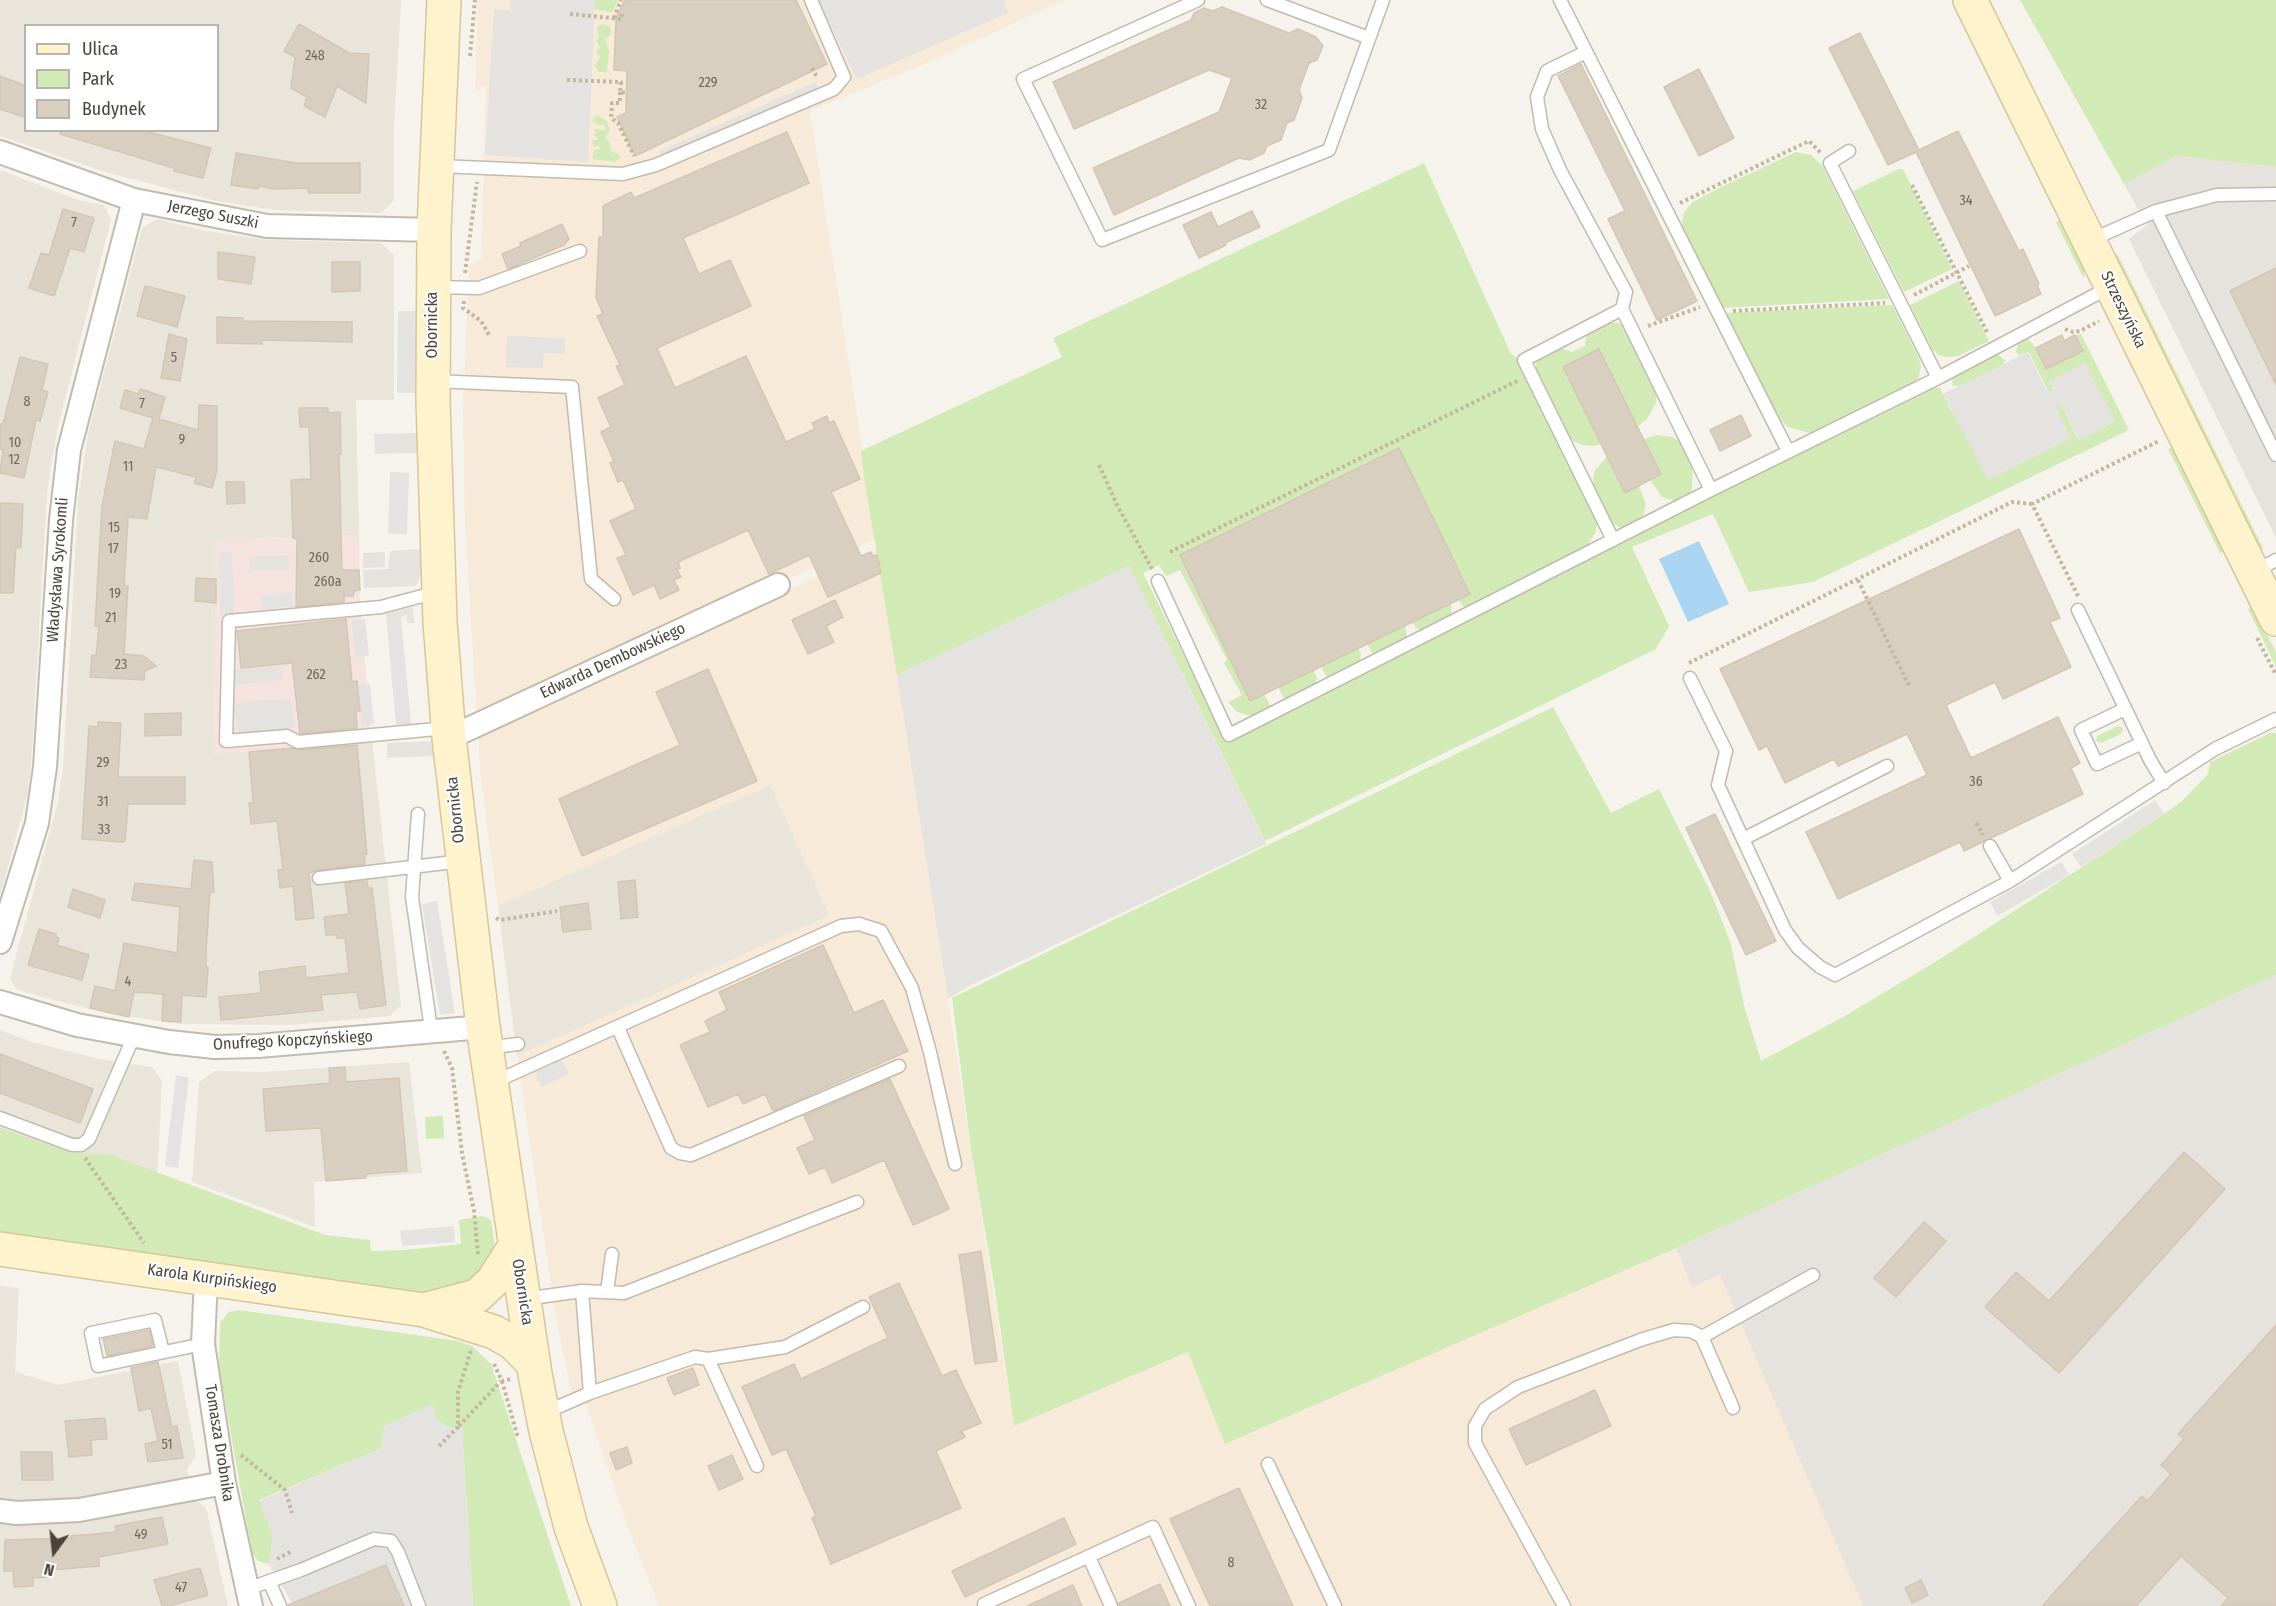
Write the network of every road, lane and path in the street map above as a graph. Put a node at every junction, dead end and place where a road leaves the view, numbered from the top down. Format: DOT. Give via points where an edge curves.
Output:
graph roads {
  1 [pos="444,0"];
  2 [pos="621,0"];
  3 [pos="811,0"];
  4 [pos="1198,0"];
  5 [pos="1267,0"];
  6 [pos="1383,0"];
  7 [pos="1560,0"];
  8 [pos="1970,0"];
  9 [pos="570,14"];
  10 [pos="622,14"];
  11 [pos="614,18"];
  12 [pos="1370,38"];
  13 [pos="1586,52"];
  14 [pos="812,68"];
  15 [pos="817,77"];
  16 [pos="567,80"];
  17 [pos="620,92"];
  18 [pos="627,93"];
  19 [pos="1849,151"];
  20 [pos="0,152"];
  21 [pos="636,160"];
  22 [pos="1830,162"];
  23 [pos="436,165"];
  24 [pos="1912,185"];
  25 [pos="2276,194"];
  26 [pos="134,200"];
  27 [pos="1666,210"];
  28 [pos="2156,211"];
  29 [pos="434,230"];
  30 [pos="2089,241"];
  31 [pos="580,251"];
  32 [pos="1969,266"];
  33 [pos="1958,272"];
  34 [pos="2111,286"];
  35 [pos="434,287"];
  36 [pos="1900,303"];
  37 [pos="1715,307"];
  38 [pos="1622,309"];
  39 [pos="2055,317"];
  40 [pos="2100,320"];
  41 [pos="1633,331"];
  42 [pos="1995,348"];
  43 [pos="1531,374"];
  44 [pos="1938,378"];
  45 [pos="433,380"];
  46 [pos="2159,441"];
  47 [pos="1788,451"];
  48 [pos="2276,455"];
  49 [pos="1100,465"];
  50 [pos="1711,490"];
  51 [pos="2032,504"];
  52 [pos="1612,540"];
  53 [pos="1170,552"];
  54 [pos="2264,566"];
  55 [pos="1858,580"];
  56 [pos="1158,581"];
  57 [pos="778,585"];
  58 [pos="438,592"];
  59 [pos="614,600"];
  60 [pos="2078,610"];
  61 [pos="2276,620"];
  62 [pos="1690,678"];
  63 [pos="1910,688"];
  64 [pos="2126,709"];
  65 [pos="2276,719"];
  66 [pos="448,733"];
  67 [pos="2142,743"];
  68 [pos="1887,766"];
  69 [pos="2164,783"];
  70 [pos="418,814"];
  71 [pos="1743,839"];
  72 [pos="1990,846"];
  73 [pos="462,861"];
  74 [pos="414,867"];
  75 [pos="319,878"];
  76 [pos="2010,880"];
  77 [pos="557,911"];
  78 [pos="491,917"];
  79 [pos="0,942"];
  80 [pos="0,1002"];
  81 [pos="432,1027"];
  82 [pos="618,1028"];
  83 [pos="134,1036"];
  84 [pos="496,1040"];
  85 [pos="899,1066"];
  86 [pos="491,1084"];
  87 [pos="0,1118"];
  88 [pos="955,1164"];
  89 [pos="856,1202"];
  90 [pos="515,1246"];
  91 [pos="0,1249"];
  92 [pos="612,1254"];
  93 [pos="477,1261"];
  94 [pos="1813,1275"];
  95 [pos="206,1279"];
  96 [pos="582,1291"];
  97 [pos="607,1292"];
  98 [pos="477,1296"];
  99 [pos="523,1299"];
  100 [pos="863,1307"];
  101 [pos="424,1310"];
  102 [pos="480,1335"];
  103 [pos="1702,1336"];
  104 [pos="203,1344"];
  105 [pos="163,1352"];
  106 [pos="708,1359"];
  107 [pos="494,1362"];
  108 [pos="534,1368"];
  109 [pos="501,1381"];
  110 [pos="591,1393"];
  111 [pos="1733,1408"];
  112 [pos="543,1413"];
  113 [pos="458,1427"];
  114 [pos="439,1446"];
  115 [pos="240,1455"];
  116 [pos="1269,1464"];
  117 [pos="757,1466"];
  118 [pos="224,1483"];
  119 [pos="0,1511"];
  120 [pos="292,1513"];
  121 [pos="1089,1557"];
  122 [pos="269,1581"];
  123 [pos="249,1598"];
  124 [pos="280,1606"];
  125 [pos="419,1606"];
  126 [pos="600,1606"];
  127 [pos="986,1606"];
  128 [pos="1111,1606"];
  129 [pos="1189,1606"];
  130 [pos="1335,1606"];
  131 [pos="1564,1606"];
  1 -- 23 [label="main road, Obornicka"];
  2 -- 11 [label="path"];
  3 -- 23 [label="lane" via="844,77 834,89 656,165 623,174"];
  4 -- 12 [label="lane" via="1023,79 1102,240 1329,150"];
  5 -- 12 [label="lane"];
  6 -- 12 [label="lane"];
  7 -- 13 [label="lane"];
  8 -- 30 [label="main road, Strzeszyńska"];
  9 -- 11 [label="path"];
  10 -- 11 [label="path" via="621,20"];
  13 -- 27 [label="lane"];
  13 -- 38 [label="lane" via="1547,71 1537,98 1542,129 1560,170 1626,292"];
  14 -- 15 [label="path"];
  16 -- 17 [label="path" via="621,82"];
  17 -- 18 [label="path"];
  17 -- 21 [label="path" via="620,104 612,103 611,118 618,123"];
  19 -- 22 [label="lane"];
  20 -- 26 [label="street, Jerzego Suszki"];
  22 -- 27 [label="path" via="1809,141"];
  22 -- 36 [label="lane"];
  23 -- 29 [label="main road, Obornicka"];
  24 -- 33 [label="path"];
  25 -- 28 [label="lane" via="2217,195"];
  26 -- 29 [label="street, Jerzego Suszki" via="267,226"];
  26 -- 79 [label="street, Władysława Syrokomli" via="69,450 45,767 37,823"];
  27 -- 37 [label="lane"];
  28 -- 30 [label="lane"];
  28 -- 48 [label="lane"];
  29 -- 35 [label="main road, Obornicka"];
  30 -- 34 [label="main road, Strzeszyńska"];
  31 -- 35 [label="lane" via="479,288"];
  32 -- 33 [label="path"];
  33 -- 36 [label="path"];
  33 -- 42 [label="path"];
  34 -- 39 [label="lane"];
  34 -- 54 [label="main road, Strzeszyńska"];
  35 -- 45 [label="main road, Obornicka"];
  36 -- 37 [label="path"];
  36 -- 44 [label="lane"];
  37 -- 41 [label="path"];
  37 -- 47 [label="lane"];
  38 -- 41 [label="lane"];
  38 -- 43 [label="lane" via="1524,360"];
  39 -- 40 [label="path" via="2063,328 2073,332"];
  39 -- 42 [label="lane"];
  41 -- 50 [label="lane"];
  42 -- 44 [label="lane"];
  43 -- 52 [label="lane"];
  43 -- 53 [label="path"];
  44 -- 47 [label="lane"];
  45 -- 58 [label="main road, Obornicka"];
  45 -- 59 [label="lane" via="572,387 591,579"];
  46 -- 51 [label="path"];
  47 -- 50 [label="lane"];
  49 -- 56 [label="path"];
  50 -- 52 [label="lane"];
  51 -- 55 [label="path" via="2012,502"];
  51 -- 60 [label="path" via="2078,596"];
  52 -- 56 [label="lane" via="1229,735"];
  54 -- 61 [label="main road, Strzeszyńska"];
  55 -- 62 [label="path" via="1683,665"];
  55 -- 63 [label="path"];
  57 -- 66 [label="street, Edwarda Dembowskiego"];
  58 -- 66 [label="main road, Obornicka"];
  58 -- 66 [label="lane" via="381,608 230,621 226,741 287,736 298,742 391,733"];
  60 -- 64 [label="lane"];
  62 -- 71 [label="lane" via="1726,751 1718,785"];
  64 -- 67 [label="lane"];
  64 -- 67 [label="lane" via="2081,730 2097,764"];
  65 -- 69 [label="lane" via="2215,749"];
  66 -- 73 [label="main road, Obornicka"];
  67 -- 69 [label="lane"];
  68 -- 71 [label="lane"];
  69 -- 76 [label="lane"];
  70 -- 74 [label="lane"];
  71 -- 76 [label="lane" via="1785,930 1798,948 1835,975"];
  72 -- 76 [label="lane"];
  73 -- 74 [label="lane"];
  73 -- 84 [label="main road, Obornicka"];
  74 -- 75 [label="lane"];
  74 -- 81 [label="lane" via="412,897"];
  77 -- 78 [label="path" via="500,920"];
  80 -- 83 [label="street, Onufrego Kopczyńskiego" via="77,1025"];
  81 -- 83 [label="street, Onufrego Kopczyńskiego" via="258,1046 215,1047"];
  81 -- 84 [label="street, Onufrego Kopczyńskiego"];
  81 -- 93 [label="path" via="452,1068 462,1154 474,1211"];
  82 -- 85 [label="lane" via="671,1148 691,1155"];
  82 -- 86 [label="lane"];
  82 -- 88 [label="lane" via="841,926 859,924 881,931 912,988"];
  83 -- 87 [label="lane" via="89,1139 81,1146"];
  84 -- 86 [label="main road, Obornicka"];
  86 -- 90 [label="main road, Obornicka"];
  89 -- 97 [label="lane" via="624,1293"];
  90 -- 98 [label="main road" via="493,1281"];
  90 -- 99 [label="main road, Obornicka"];
  91 -- 95 [label="main road, Karola Kurpińskiego"];
  92 -- 97 [label="lane"];
  94 -- 103 [label="lane"];
  95 -- 101 [label="main road, Karola Kurpińskiego"];
  95 -- 104 [label="street, Tomasza Drobnika"];
  96 -- 97 [label="lane"];
  96 -- 99 [label="lane"];
  96 -- 110 [label="lane"];
  98 -- 99 [label="main road, Karola Kurpińskiego"];
  98 -- 101 [label="main road, Karola Kurpińskiego"];
  99 -- 102 [label="main road"];
  99 -- 108 [label="main road, Obornicka"];
  100 -- 106 [label="lane" via="784,1347"];
  101 -- 102 [label="main road, Karola Kurpińskiego" via="471,1326"];
  102 -- 108 [label="main road, Karola Kurpińskiego" via="513,1344"];
  102 -- 113 [label="path" via="458,1392"];
  103 -- 111 [label="lane"];
  103 -- 131 [label="lane" via="1674,1330 1518,1387 1485,1408 1475,1426 1475,1443"];
  104 -- 105 [label="lane"];
  104 -- 118 [label="street, Tomasza Drobnika"];
  105 -- 105 [label="lane" via="98,1366 91,1332 155,1320"];
  106 -- 110 [label="lane" via="695,1356"];
  106 -- 117 [label="lane"];
  107 -- 109 [label="path"];
  108 -- 109 [label="path"];
  108 -- 112 [label="main road, Obornicka"];
  109 -- 113 [label="path"];
  110 -- 112 [label="lane"];
  112 -- 126 [label="main road, Obornicka" via="571,1527"];
  113 -- 114 [label="path"];
  115 -- 120 [label="path" via="285,1490"];
  116 -- 130 [label="lane"];
  118 -- 119 [label="street" via="79,1510"];
  118 -- 123 [label="street, Tomasza Drobnika"];
  121 -- 127 [label="lane"];
  121 -- 128 [label="lane"];
  121 -- 129 [label="lane" via="1153,1527"];
  122 -- 123 [label="lane"];
  122 -- 124 [label="lane"];
  122 -- 125 [label="lane" via="374,1539 391,1541"];
}
